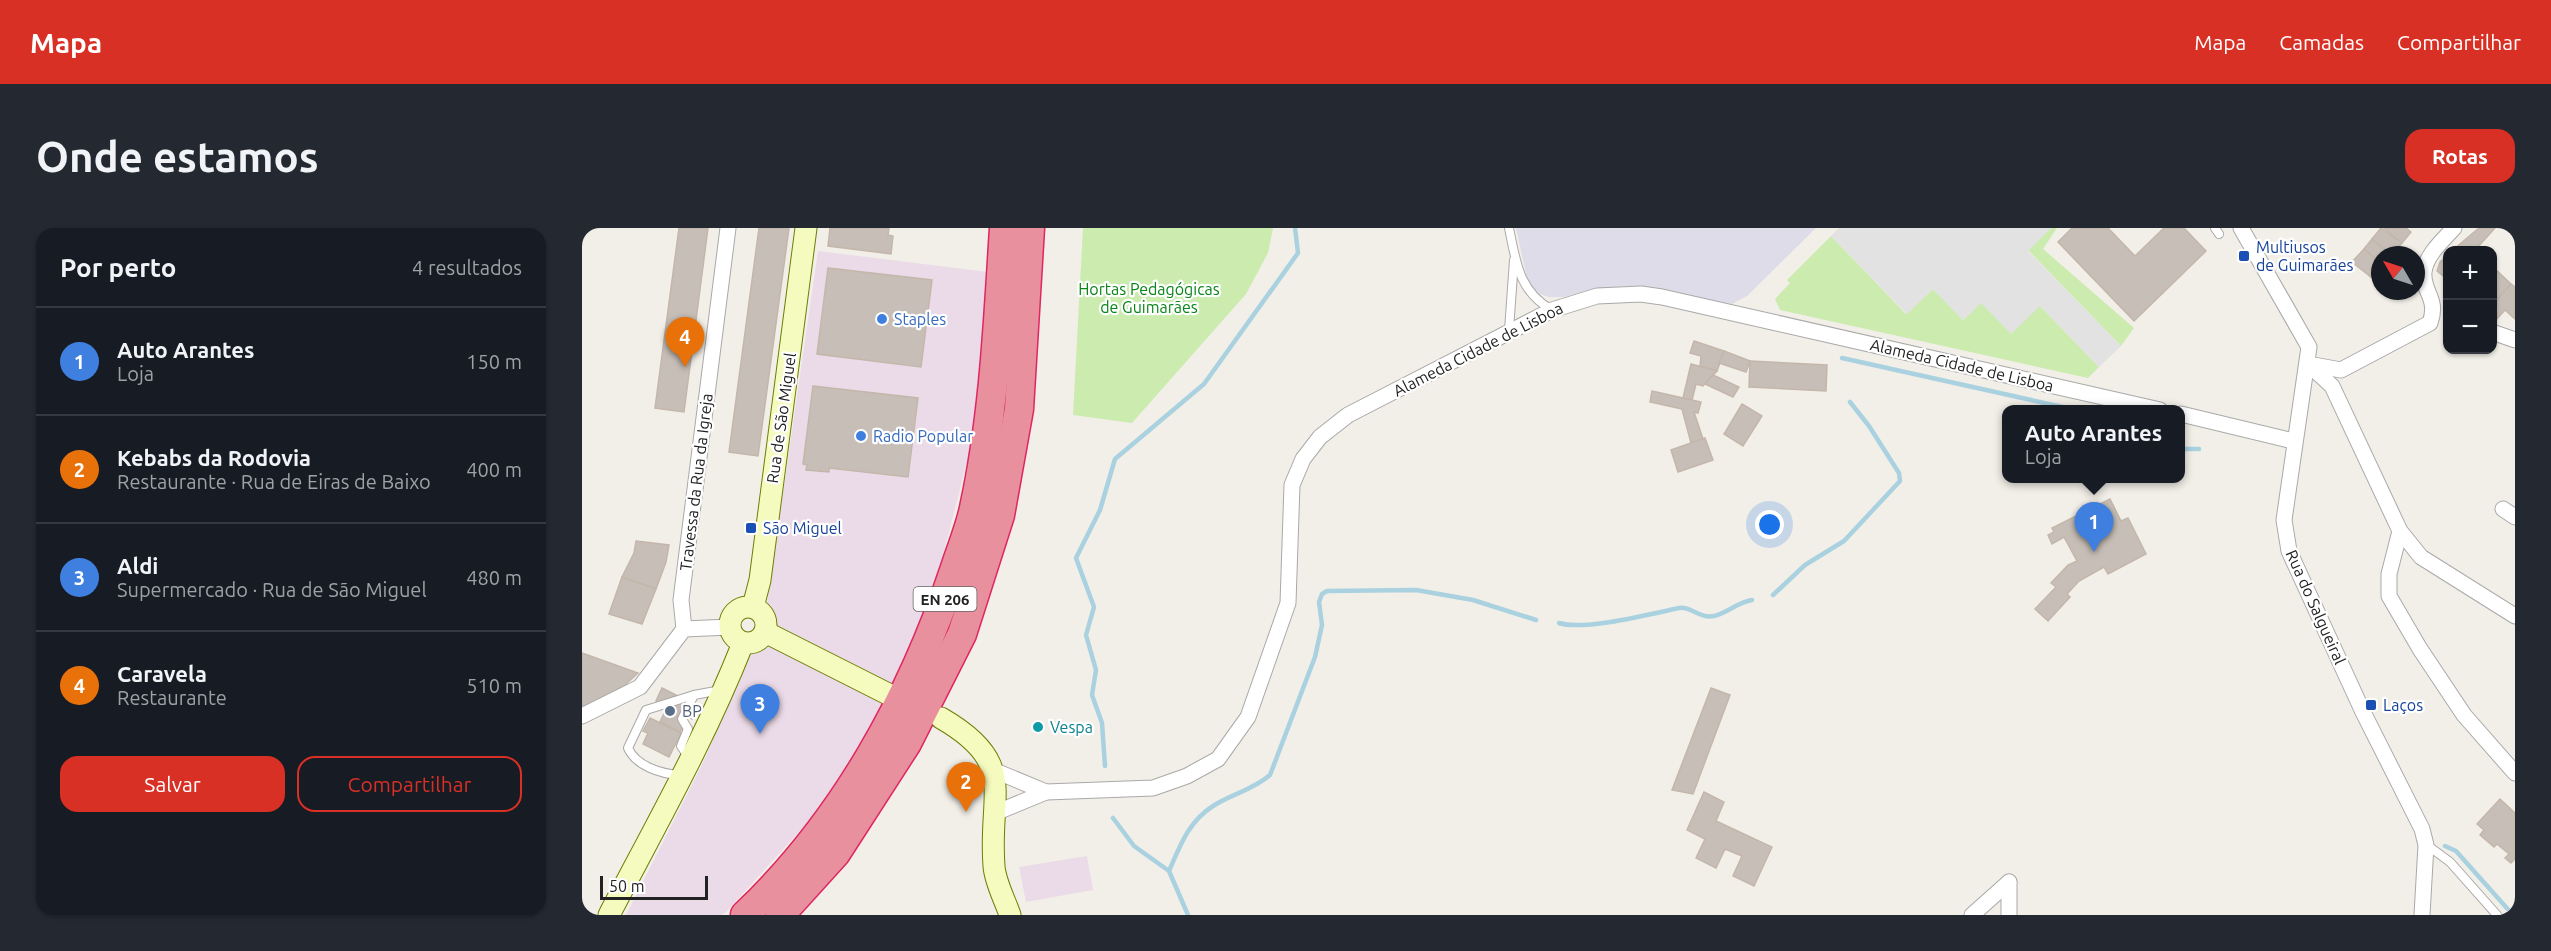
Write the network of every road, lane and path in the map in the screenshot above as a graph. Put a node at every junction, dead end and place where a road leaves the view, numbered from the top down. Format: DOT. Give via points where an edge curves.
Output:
graph roads {
  1 [pos="728,228"];
  2 [pos="806,228"];
  3 [pos="1004,228"];
  4 [pos="1030,228"];
  5 [pos="1509,228"];
  6 [pos="2241,228"];
  7 [pos="2454,228"];
  8 [pos="1514,253"];
  9 [pos="1552,310"];
  10 [pos="2441,313"];
  11 [pos="1509,330"];
  12 [pos="2497,333"];
  13 [pos="2515,340"];
  14 [pos="2308,364"];
  15 [pos="2138,405"];
  16 [pos="2185,415"];
  17 [pos="2294,441"];
  18 [pos="2400,531"];
  19 [pos="753,607"];
  20 [pos="2515,616"];
  21 [pos="684,629"];
  22 [pos="765,632"];
  23 [pos="736,635"];
  24 [pos="725,690"];
  25 [pos="888,694"];
  26 [pos="694,695"];
  27 [pos="582,716"];
  28 [pos="941,718"];
  29 [pos="687,768"];
  30 [pos="993,770"];
  31 [pos="2515,773"];
  32 [pos="1046,792"];
  33 [pos="995,813"];
  34 [pos="2426,844"];
  35 [pos="609,915"];
  36 [pos="745,915"];
  37 [pos="780,915"];
  38 [pos="1010,915"];
  39 [pos="1972,915"];
  40 [pos="2009,915"];
  41 [pos="2422,915"];
  42 [pos="2497,915"];
  1 -- 21 [label="street, Travessa da Rua da Igreja" via="681,600"];
  2 -- 19 [label="main road, Rua de São Miguel" via="760,580"];
  3 -- 36 [label="highway, EN 206" via="993,400 978,488 936,624 884,735 818,835"];
  4 -- 37 [label="highway, EN 206" via="1019,409 1000,515 963,633 907,743 843,843"];
  5 -- 8 [label="lane"];
  6 -- 14 [label="street, Rua do Salgueiral" via="2309,347"];
  7 -- 10 [label="street" via="2434,251 2424,272"];
  8 -- 9 [label="lane" via="1528,292"];
  8 -- 11 [label="lane"];
  9 -- 11 [label="street, Alameda Cidade de Lisboa"];
  9 -- 15 [label="street, Alameda Cidade de Lisboa" via="1598,296 1641,294"];
  10 -- 14 [label="street" via="2430,323 2341,370"];
  11 -- 32 [label="street, Alameda Cidade de Lisboa" via="1348,415 1320,437 1303,459 1292,485 1288,603 1248,717 1218,759 1153,788"];
  12 -- 13 [label="street"];
  14 -- 17 [label="street, Rua do Salgueiral"];
  14 -- 18 [label="street" via="2332,386"];
  16 -- 17 [label="street"];
  17 -- 34 [label="street, Rua do Salgueiral" via="2284,520 2289,551 2422,828"];
  18 -- 20 [label="street" via="2421,557"];
  18 -- 31 [label="street" via="2389,574 2389,597 2464,715"];
  19 -- 22 [label="main road" via="765,617"];
  19 -- 23 [label="main road" via="736,611"];
  21 -- 23 [label="street"];
  21 -- 27 [label="street" via="640,687"];
  22 -- 23 [label="main road" via="754,642"];
  22 -- 25 [label="main road"];
  23 -- 24 [label="main road"];
  24 -- 26 [label="lane"];
  24 -- 29 [label="main road"];
  26 -- 29 [label="lane" via="682,718 688,729 681,746"];
  26 -- 29 [label="lane" via="646,710 628,748 632,758 665,774"];
  28 -- 30 [label="main road" via="983,749"];
  29 -- 35 [label="main road"];
  30 -- 32 [label="street, Alameda Cidade de Lisboa"];
  30 -- 33 [label="main road"];
  32 -- 33 [label="street, Alameda Cidade de Lisboa"];
  33 -- 38 [label="main road" via="993,868"];
  34 -- 41 [label="street"];
  34 -- 42 [label="lane" via="2450,862"];
  39 -- 40 [label="street" via="2009,882"];
}
